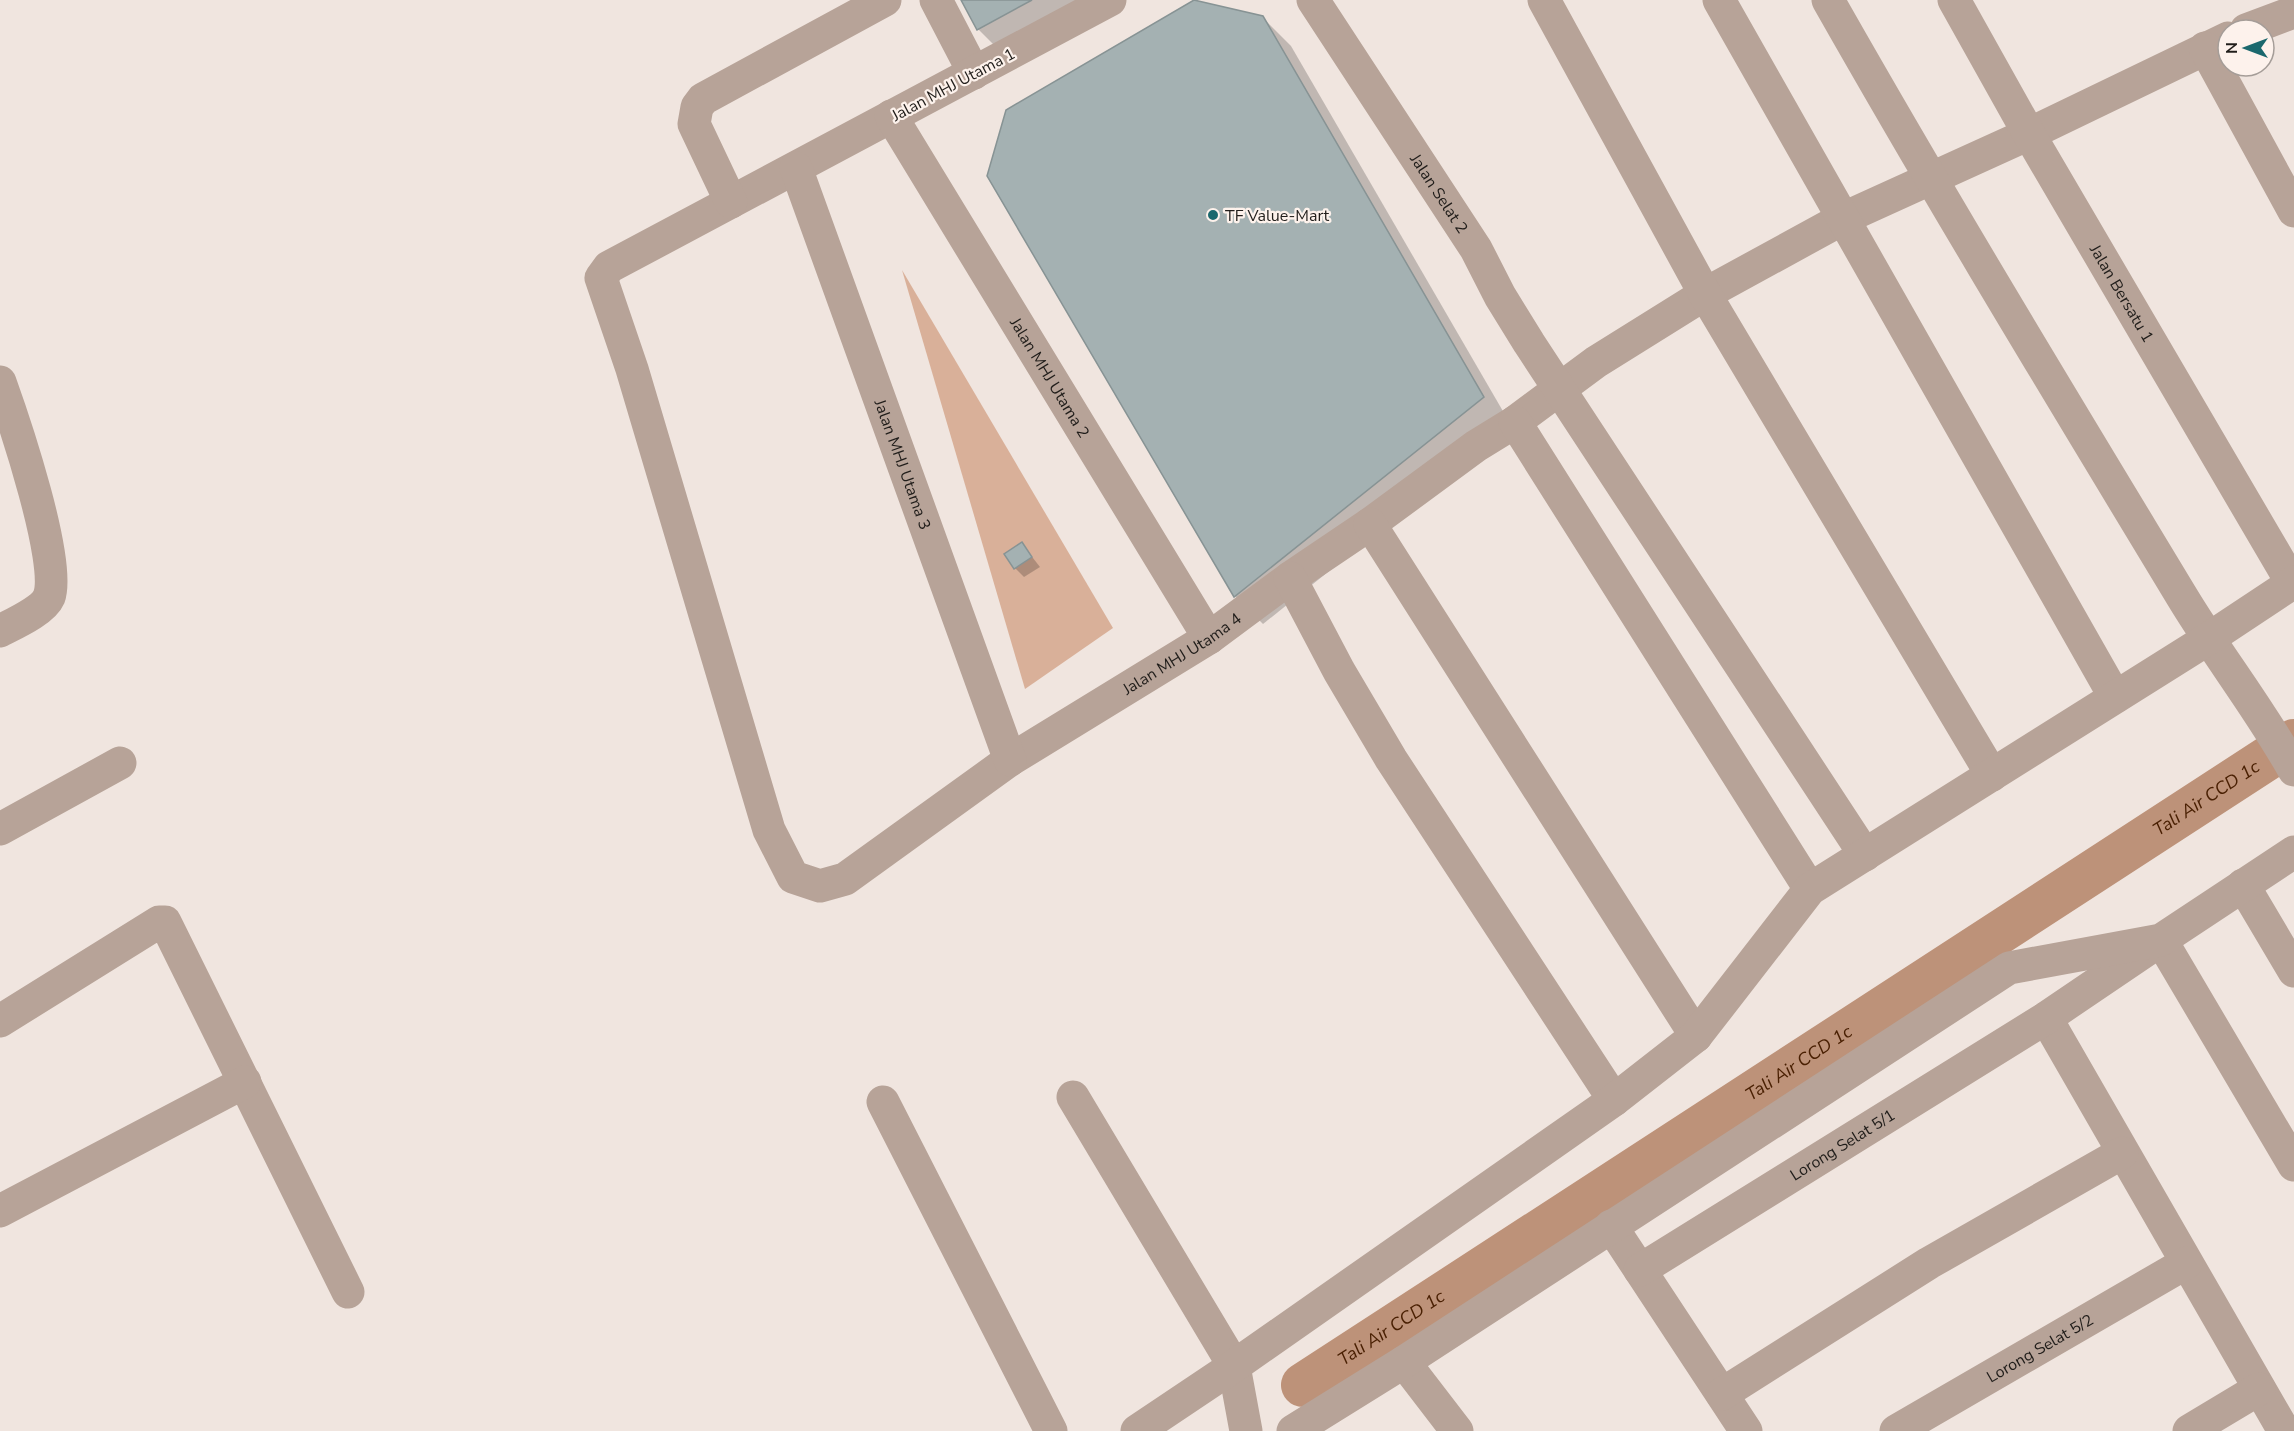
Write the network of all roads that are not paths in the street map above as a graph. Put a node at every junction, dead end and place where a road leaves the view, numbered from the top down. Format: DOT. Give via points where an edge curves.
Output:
graph roads {
  1 [pos="885,0"];
  2 [pos="936,0"];
  3 [pos="1110,0"];
  4 [pos="1313,0"];
  5 [pos="1544,0"];
  6 [pos="1719,0"];
  7 [pos="1828,0"];
  8 [pos="1954,0"];
  9 [pos="2294,12"];
  10 [pos="2276,19"];
  11 [pos="2216,43"];
  12 [pos="974,73"];
  13 [pos="2233,78"];
  14 [pos="891,116"];
  15 [pos="2029,134"];
  16 [pos="796,168"];
  17 [pos="1929,178"];
  18 [pos="731,201"];
  19 [pos="2294,211"];
  20 [pos="1844,218"];
  21 [pos="1705,294"];
  22 [pos="0,382"];
  23 [pos="1561,389"];
  24 [pos="7,422"];
  25 [pos="1515,422"];
  26 [pos="1370,524"];
  27 [pos="1290,578"];
  28 [pos="2293,583"];
  29 [pos="0,631"];
  30 [pos="1209,638"];
  31 [pos="2208,639"];
  32 [pos="2115,697"];
  33 [pos="1010,760"];
  34 [pos="120,763"];
  35 [pos="2293,769"];
  36 [pos="1992,776"];
  37 [pos="0,829"];
  38 [pos="2294,852"];
  39 [pos="1865,855"];
  40 [pos="845,879"];
  41 [pos="2243,885"];
  42 [pos="1810,890"];
  43 [pos="2161,940"];
  44 [pos="2294,971"];
  45 [pos="2046,1018"];
  46 [pos="0,1021"];
  47 [pos="1696,1036"];
  48 [pos="245,1082"];
  49 [pos="1073,1097"];
  50 [pos="1614,1100"];
  51 [pos="883,1102"];
  52 [pos="2122,1153"];
  53 [pos="2294,1165"];
  54 [pos="0,1211"];
  55 [pos="1611,1226"];
  56 [pos="2186,1263"];
  57 [pos="1640,1270"];
  58 [pos="348,1292"];
  59 [pos="1404,1362"];
  60 [pos="1234,1366"];
  61 [pos="2259,1389"];
  62 [pos="1722,1394"];
  63 [pos="1051,1431"];
  64 [pos="1137,1431"];
  65 [pos="1246,1431"];
  66 [pos="1293,1431"];
  67 [pos="1457,1431"];
  68 [pos="1746,1431"];
  69 [pos="1896,1431"];
  70 [pos="2189,1431"];
  71 [pos="2284,1431"];
  1 -- 18 [label="street" via="703,99 694,123"];
  2 -- 12 [label="street"];
  3 -- 12 [label="street, Jalan MHJ Utama 1"];
  4 -- 23 [label="street, Jalan Selat 2" via="1476,249 1500,296"];
  5 -- 21 [label="street"];
  6 -- 20 [label="street"];
  7 -- 17 [label="street"];
  8 -- 15 [label="street, Jalan Bersatu 1"];
  9 -- 10 [label="street"];
  11 -- 15 [label="street, Jalan MHJ Utama 4"];
  12 -- 14 [label="street, Jalan MHJ Utama 1"];
  13 -- 19 [label="street"];
  14 -- 16 [label="street, Jalan MHJ Utama 1"];
  14 -- 30 [label="street, Jalan MHJ Utama 2"];
  15 -- 17 [label="street, Jalan MHJ Utama 4"];
  15 -- 28 [label="street, Jalan Bersatu 1"];
  16 -- 18 [label="street, Jalan MHJ Utama 1"];
  16 -- 33 [label="street, Jalan MHJ Utama 3"];
  17 -- 20 [label="street, Jalan MHJ Utama 4"];
  17 -- 31 [label="street"];
  18 -- 40 [label="street, Jalan MHJ Utama 1" via="609,267 601,278 632,369 769,830 793,877 820,886"];
  20 -- 21 [label="street, Jalan MHJ Utama 4"];
  20 -- 32 [label="street"];
  21 -- 23 [label="street, Jalan MHJ Utama 4" via="1596,362"];
  21 -- 36 [label="street"];
  22 -- 24 [label="street"];
  23 -- 25 [label="street, Jalan MHJ Utama 4"];
  23 -- 39 [label="street, Jalan Selat 2"];
  24 -- 29 [label="street" via="48,547 52,573 48,599 41,607"];
  25 -- 26 [label="street, Jalan MHJ Utama 4"];
  25 -- 42 [label="street"];
  26 -- 27 [label="street, Jalan MHJ Utama 4"];
  26 -- 47 [label="street"];
  27 -- 30 [label="street, Jalan MHJ Utama 4"];
  27 -- 50 [label="street" via="1392,759"];
  28 -- 31 [label="street"];
  30 -- 33 [label="street, Jalan MHJ Utama 4"];
  31 -- 32 [label="street"];
  31 -- 35 [label="street" via="2268,724"];
  32 -- 36 [label="street"];
  33 -- 40 [label="street, Jalan MHJ Utama 4"];
  34 -- 37 [label="street"];
  36 -- 39 [label="street"];
  38 -- 41 [label="street, Lorong Selat 5/1"];
  39 -- 42 [label="street"];
  41 -- 43 [label="street, Lorong Selat 5/1"];
  41 -- 44 [label="street"];
  42 -- 47 [label="street"];
  43 -- 45 [label="street, Lorong Selat 5/1"];
  43 -- 53 [label="street"];
  43 -- 55 [label="street" via="2009,968"];
  45 -- 52 [label="street"];
  45 -- 57 [label="street, Lorong Selat 5/1"];
  46 -- 48 [label="street" via="164,921"];
  47 -- 50 [label="street"];
  48 -- 54 [label="street"];
  48 -- 58 [label="street"];
  49 -- 60 [label="street"];
  50 -- 60 [label="street"];
  51 -- 63 [label="street"];
  52 -- 56 [label="street"];
  52 -- 62 [label="street" via="1929,1263"];
  55 -- 57 [label="street"];
  55 -- 59 [label="street"];
  56 -- 61 [label="street"];
  56 -- 69 [label="street, Lorong Selat 5/2"];
  57 -- 62 [label="street"];
  59 -- 66 [label="street"];
  59 -- 67 [label="street"];
  60 -- 64 [label="street"];
  60 -- 65 [label="street"];
  61 -- 70 [label="street"];
  61 -- 71 [label="street"];
  62 -- 68 [label="street"];
}
